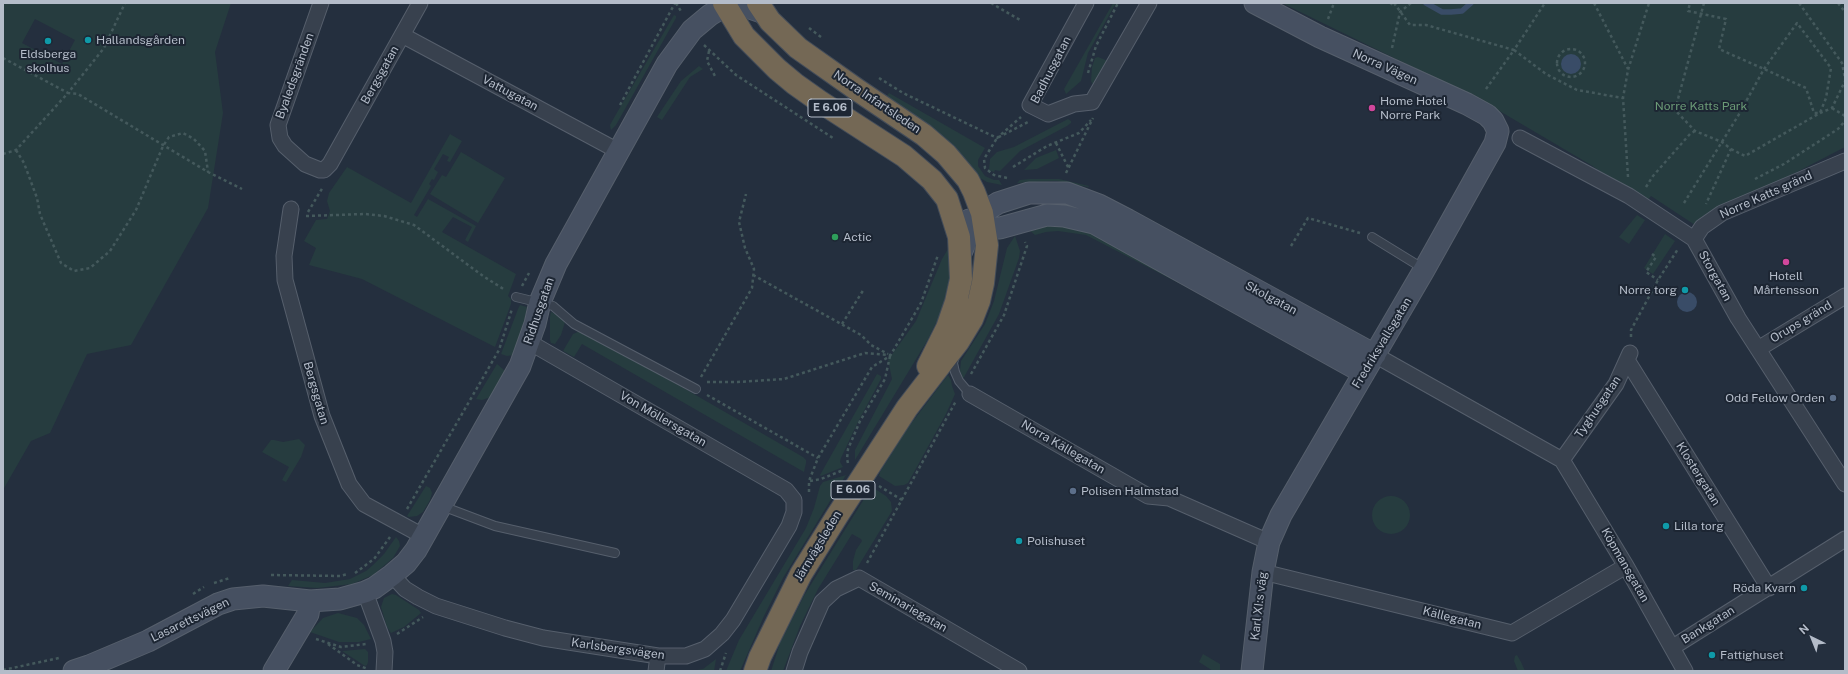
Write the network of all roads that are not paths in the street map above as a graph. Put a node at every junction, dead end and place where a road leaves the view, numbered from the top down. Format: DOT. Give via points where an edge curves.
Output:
graph roads {
  1 [pos="321,3"];
  2 [pos="420,3"];
  3 [pos="1086,3"];
  4 [pos="1149,3"];
  5 [pos="1255,3"];
  6 [pos="725,4"];
  7 [pos="761,8"];
  8 [pos="402,35"];
  9 [pos="1520,138"];
  10 [pos="1495,143"];
  11 [pos="618,151"];
  12 [pos="1845,161"];
  13 [pos="305,164"];
  14 [pos="947,199"];
  15 [pos="290,209"];
  16 [pos="980,222"];
  17 [pos="1372,237"];
  18 [pos="1691,237"];
  19 [pos="961,253"];
  20 [pos="1424,270"];
  21 [pos="1845,296"];
  22 [pos="516,297"];
  23 [pos="540,302"];
  24 [pos="529,342"];
  25 [pos="958,342"];
  26 [pos="1758,349"];
  27 [pos="1375,355"];
  28 [pos="1629,356"];
  29 [pos="1364,373"];
  30 [pos="697,386"];
  31 [pos="967,391"];
  32 [pos="907,408"];
  33 [pos="1562,460"];
  34 [pos="1845,484"];
  35 [pos="794,500"];
  36 [pos="441,506"];
  37 [pos="423,536"];
  38 [pos="1845,539"];
  39 [pos="1268,542"];
  40 [pos="615,553"];
  41 [pos="1626,566"];
  42 [pos="1263,572"];
  43 [pos="392,575"];
  44 [pos="1769,588"];
  45 [pos="365,592"];
  46 [pos="340,599"];
  47 [pos="310,601"];
  48 [pos="1673,647"];
  49 [pos="657,664"];
  50 [pos="377,670"];
  51 [pos="74,671"];
  52 [pos="274,671"];
  53 [pos="755,671"];
  54 [pos="794,671"];
  55 [pos="1019,671"];
  56 [pos="1252,671"];
  57 [pos="1685,671"];
  1 -- 13 [label="street, Byaledsgränden" via="278,125 280,138 285,146"];
  2 -- 8 [label="street, Bergsgatan"];
  3 -- 4 [label="street, Badhusgatan" via="1030,105 1048,114 1074,104 1092,102"];
  5 -- 10 [label="street, Norra Vägen" via="1320,37 1487,115 1498,131"];
  6 -- 7 [label="street"];
  6 -- 11 [label="street, Ridhusgatan" via="692,30 659,77"];
  6 -- 14 [label="highway, E 6.06" via="744,36 777,69 795,84 904,156 932,180"];
  7 -- 16 [label="highway, Norra Infartsleden / E 6.06" via="798,48 924,135 946,154 968,180"];
  8 -- 11 [label="street, Vattugatan"];
  8 -- 13 [label="street, Bergsgatan" via="330,164 324,170 320,170"];
  9 -- 18 [label="street, Storgatan" via="1629,196"];
  10 -- 20 [label="street, Fredriksvallsgatan"];
  11 -- 23 [label="street, Ridhusgatan" via="556,264"];
  12 -- 18 [label="street, Norre Katts gränd" via="1722,213"];
  14 -- 16 [label="street"];
  14 -- 19 [label="highway, Järnvägsleden / E 6.06" via="955,221"];
  15 -- 37 [label="street, Bergsgatan" via="284,256 285,280 322,416 349,484 364,504"];
  16 -- 19 [label="street"];
  16 -- 25 [label="highway, Järnvägsleden / E 6.06" via="987,263 979,301 972,320"];
  16 -- 27 [label="street, Skolgatan" via="998,203 1029,193 1054,192 1081,197"];
  16 -- 29 [label="street, Skolgatan" via="1000,228 1047,215 1094,223"];
  17 -- 20 [label="lane"];
  18 -- 26 [label="street, Storgatan"];
  19 -- 32 [label="highway, Järnvägsleden / E 6.06" via="961,279 947,328"];
  20 -- 27 [label="street, Fredriksvallsgatan"];
  21 -- 26 [label="street, Orups gränd"];
  22 -- 23 [label="lane"];
  23 -- 24 [label="street, Ridhusgatan"];
  23 -- 30 [label="lane" via="553,306 574,324"];
  24 -- 35 [label="street, Von Möllersgatan" via="771,480 786,490"];
  24 -- 36 [label="street, Ridhusgatan" via="518,369"];
  25 -- 31 [label="lane" via="953,363 959,381"];
  25 -- 32 [label="highway, Järnvägsleden / E 6.06"];
  26 -- 34 [label="street, Storgatan"];
  27 -- 29 [label="street, Fredriksvallsgatan"];
  27 -- 33 [label="street, Skolgatan"];
  28 -- 33 [label="street, Tyghusgatan" via="1616,384"];
  28 -- 44 [label="street, Klostergatan"];
  29 -- 39 [label="street, Fredriksvallsgatan" via="1280,515"];
  31 -- 39 [label="street, Norra Källegatan" via="1148,496 1169,498"];
  32 -- 53 [label="highway, Järnvägsleden / E 6.06" via="801,574"];
  33 -- 41 [label="street, Köpmansgatan"];
  35 -- 49 [label="street, Karlsbergsvägen" via="794,512 789,526 722,634 705,649"];
  36 -- 37 [label="street, Ridhusgatan"];
  36 -- 40 [label="lane" via="495,526"];
  37 -- 43 [label="street, Ridhusgatan" via="409,559"];
  38 -- 44 [label="street, Bankgatan"];
  39 -- 42 [label="street, Karl XI:s väg"];
  41 -- 42 [label="street, Källegatan" via="1512,633"];
  41 -- 48 [label="street, Köpmansgatan"];
  42 -- 56 [label="street, Karl XI:s väg"];
  43 -- 45 [label="street, Ridhusgatan"];
  43 -- 49 [label="street, Karlsbergsvägen" via="405,589 436,606 542,638"];
  44 -- 48 [label="street, Bankgatan"];
  45 -- 46 [label="street, Ridhusgatan"];
  45 -- 50 [label="street" via="385,652"];
  46 -- 47 [label="street, Lasarettsvägen"];
  47 -- 51 [label="street, Lasarettsvägen" via="263,596 233,599 218,604 148,641"];
  47 -- 52 [label="street" via="308,614 298,634"];
  48 -- 57 [label="street, Köpmansgatan"];
  54 -- 55 [label="street, Seminariegatan" via="822,602 836,589 859,578"];
}
